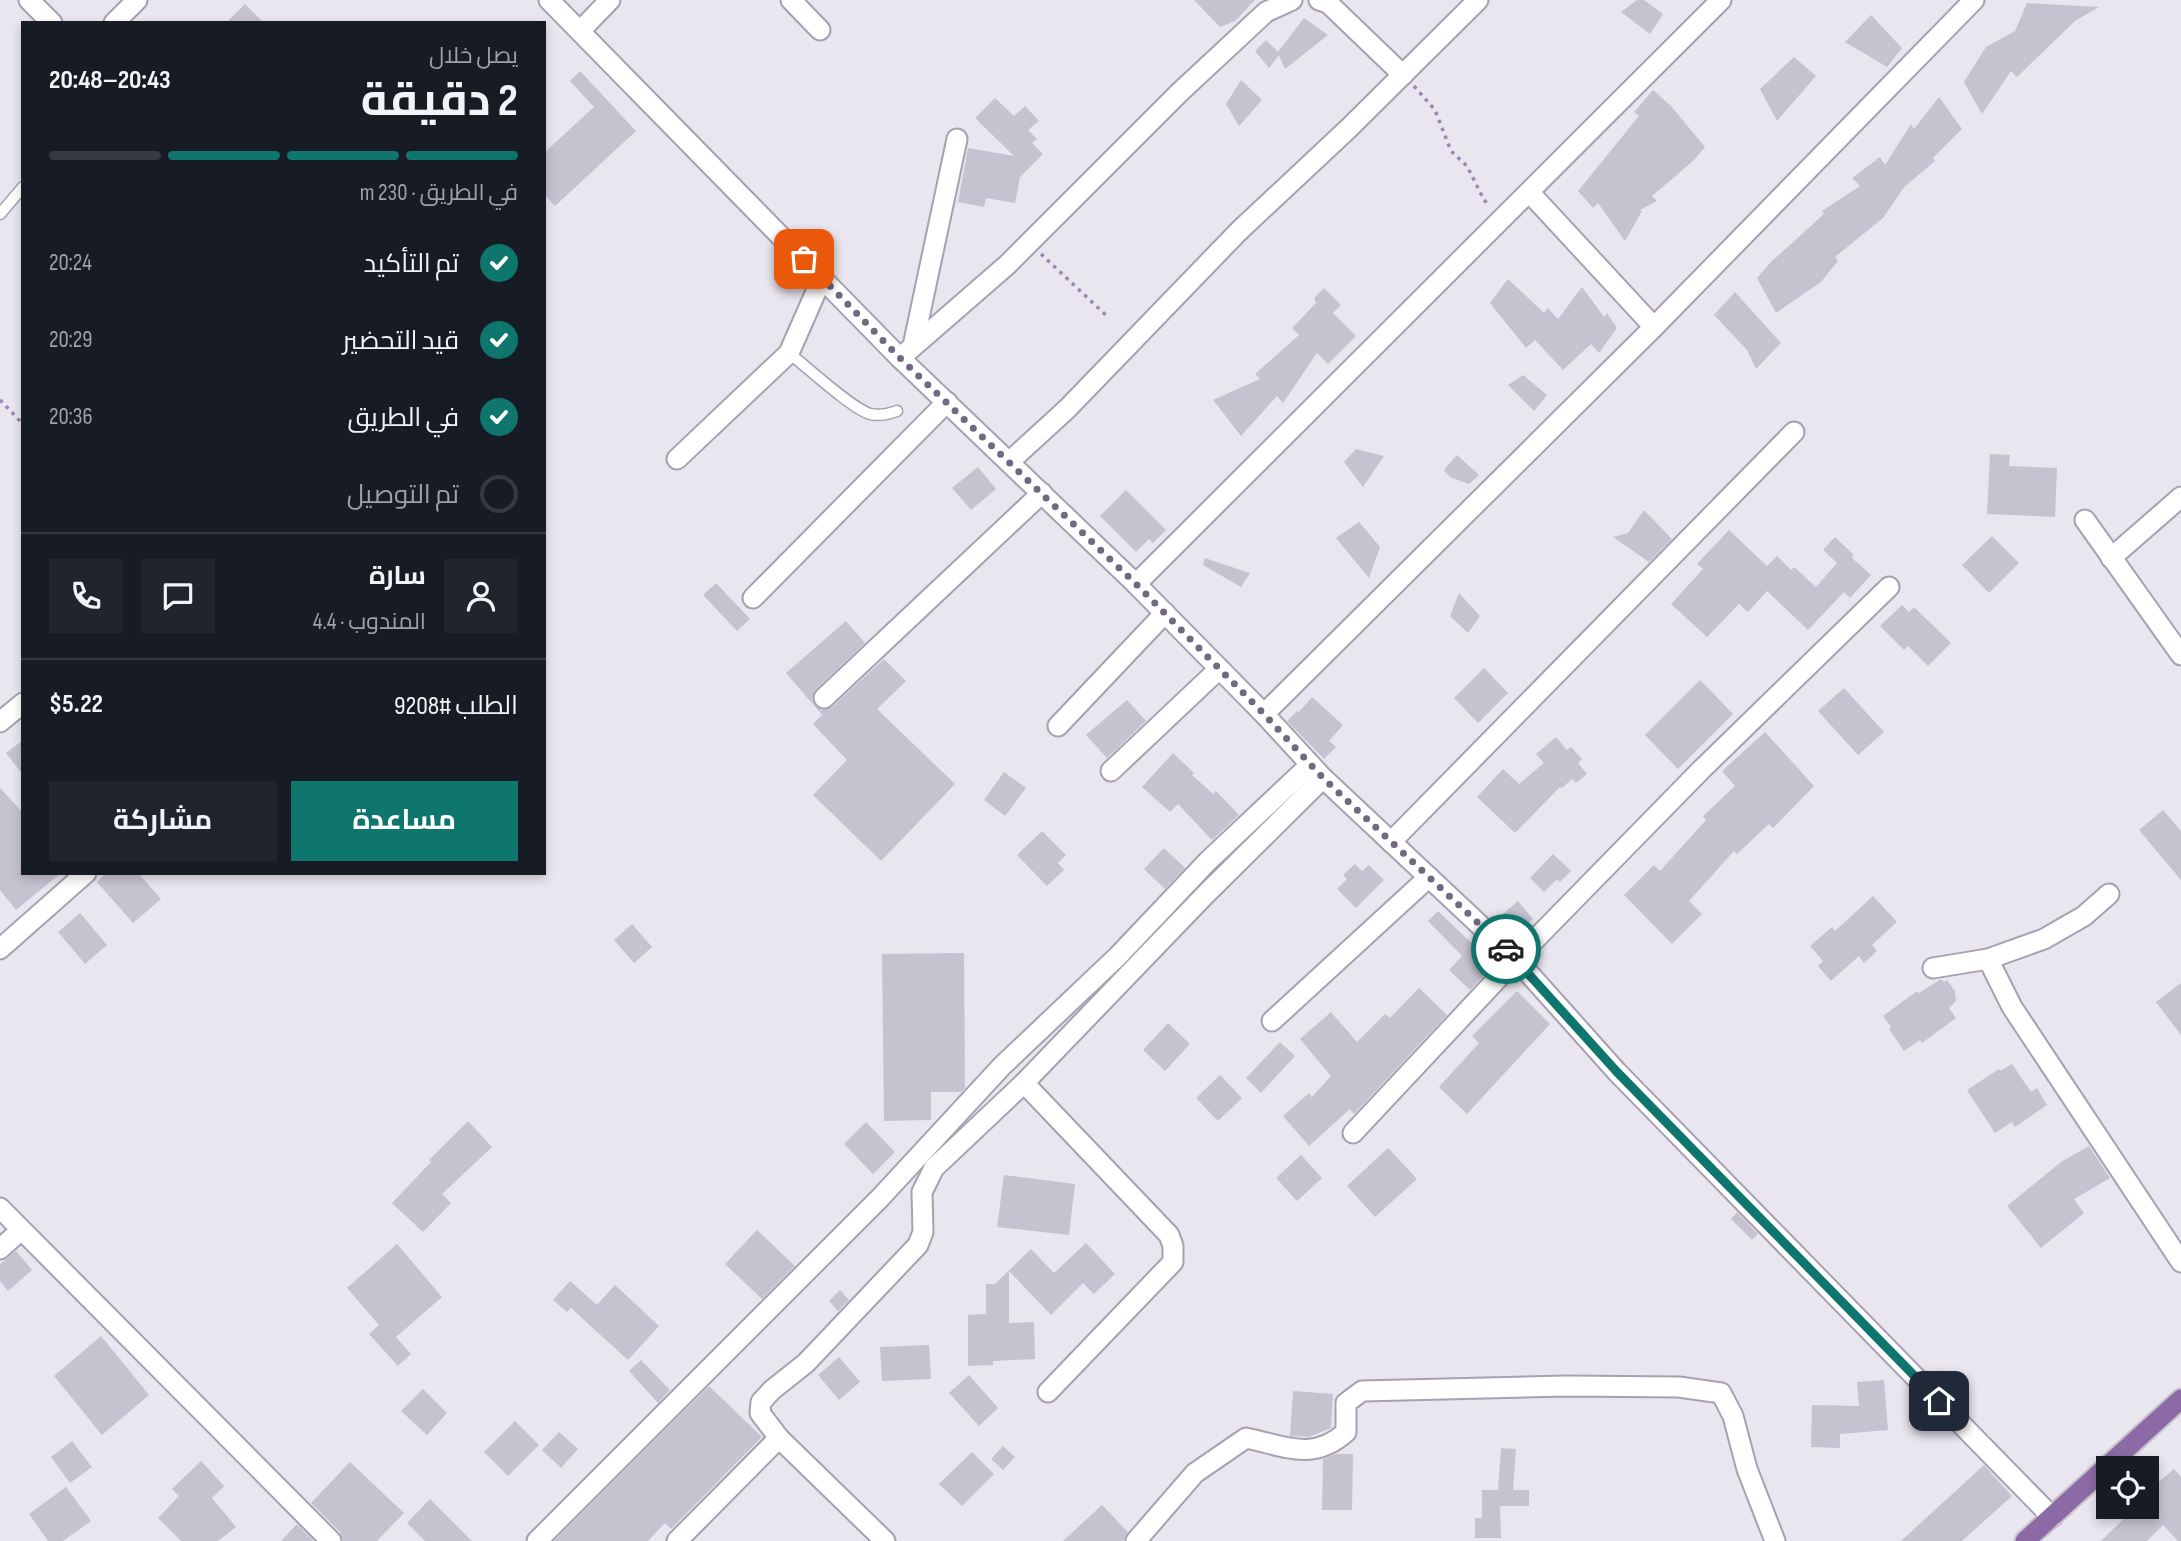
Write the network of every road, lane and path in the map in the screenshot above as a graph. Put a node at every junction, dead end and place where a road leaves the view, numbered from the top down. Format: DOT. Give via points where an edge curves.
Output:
graph roads {
  1 [pos="29,0"];
  2 [pos="137,0"];
  3 [pos="549,0"];
  4 [pos="610,0"];
  5 [pos="791,0"];
  6 [pos="1292,0"];
  7 [pos="1318,0"];
  8 [pos="1478,0"];
  9 [pos="1721,0"];
  10 [pos="1974,0"];
  11 [pos="50,21"];
  12 [pos="116,21"];
  13 [pos="820,30"];
  14 [pos="580,31"];
  15 [pos="1403,75"];
  16 [pos="957,139"];
  17 [pos="21,189"];
  18 [pos="1530,193"];
  19 [pos="1510,213"];
  20 [pos="0,214"];
  21 [pos="1029,243"];
  22 [pos="822,278"];
  23 [pos="1109,317"];
  24 [pos="1654,327"];
  25 [pos="907,352"];
  26 [pos="789,353"];
  27 [pos="0,400"];
  28 [pos="947,402"];
  29 [pos="897,411"];
  30 [pos="21,422"];
  31 [pos="1794,432"];
  32 [pos="677,459"];
  33 [pos="1009,462"];
  34 [pos="1042,493"];
  35 [pos="2181,497"];
  36 [pos="2085,520"];
  37 [pos="2111,558"];
  38 [pos="1136,584"];
  39 [pos="1889,587"];
  40 [pos="753,598"];
  41 [pos="1165,613"];
  42 [pos="2181,655"];
  43 [pos="1219,669"];
  44 [pos="824,698"];
  45 [pos="21,705"];
  46 [pos="1264,714"];
  47 [pos="0,723"];
  48 [pos="1058,726"];
  49 [pos="1111,771"];
  50 [pos="1317,771"];
  51 [pos="1391,842"];
  52 [pos="84,875"];
  53 [pos="1429,877"];
  54 [pos="2109,894"];
  55 [pos="0,949"];
  56 [pos="1516,959"];
  57 [pos="1988,959"];
  58 [pos="1933,968"];
  59 [pos="1272,1021"];
  60 [pos="1024,1083"];
  61 [pos="1353,1133"];
  62 [pos="0,1208"];
  63 [pos="21,1230"];
  64 [pos="0,1249"];
  65 [pos="2181,1262"];
  66 [pos="1048,1392"];
  67 [pos="2181,1399"];
  68 [pos="779,1438"];
  69 [pos="2052,1517"];
  70 [pos="331,1541"];
  71 [pos="537,1541"];
  72 [pos="677,1541"];
  73 [pos="885,1541"];
  74 [pos="1136,1541"];
  75 [pos="1775,1541"];
  76 [pos="2025,1541"];
  1 -- 11 [label="street"];
  2 -- 12 [label="street"];
  3 -- 14 [label="street"];
  4 -- 14 [label="street"];
  5 -- 13 [label="street"];
  6 -- 21 [label="street" via="1266,12"];
  7 -- 15 [label="street" via="1328,3"];
  8 -- 15 [label="street"];
  9 -- 18 [label="street"];
  10 -- 24 [label="street"];
  14 -- 22 [label="street"];
  15 -- 19 [label="path" via="1435,110 1451,150 1466,166 1484,200 1494,209"];
  15 -- 33 [label="street" via="1239,231 1067,409"];
  16 -- 25 [label="street"];
  17 -- 20 [label="lane"];
  18 -- 19 [label="street"];
  18 -- 24 [label="street"];
  19 -- 38 [label="street"];
  21 -- 23 [label="path"];
  21 -- 25 [label="street"];
  22 -- 25 [label="street"];
  22 -- 26 [label="street"];
  24 -- 46 [label="street"];
  25 -- 28 [label="street"];
  26 -- 29 [label="lane" via="870,414"];
  26 -- 32 [label="street"];
  27 -- 30 [label="path"];
  28 -- 33 [label="street"];
  28 -- 40 [label="street"];
  31 -- 51 [label="street"];
  33 -- 34 [label="street"];
  34 -- 38 [label="street"];
  34 -- 44 [label="street"];
  35 -- 37 [label="street"];
  36 -- 37 [label="street"];
  37 -- 42 [label="street"];
  38 -- 41 [label="street"];
  39 -- 56 [label="street"];
  41 -- 43 [label="street"];
  41 -- 48 [label="street"];
  43 -- 46 [label="street"];
  43 -- 49 [label="street"];
  45 -- 47 [label="street"];
  46 -- 50 [label="street"];
  50 -- 51 [label="street"];
  50 -- 60 [label="street"];
  50 -- 71 [label="street" via="1208,861"];
  51 -- 53 [label="street"];
  52 -- 55 [label="street"];
  53 -- 56 [label="street"];
  53 -- 59 [label="street"];
  54 -- 57 [label="street" via="2084,916 2044,939"];
  56 -- 61 [label="street"];
  56 -- 69 [label="street" via="1617,1072"];
  57 -- 58 [label="street"];
  57 -- 65 [label="street" via="2012,1007"];
  60 -- 66 [label="street" via="1169,1235 1174,1252 1173,1262"];
  60 -- 68 [label="street" via="934,1168 922,1192 923,1231 918,1245 806,1363 761,1402 760,1413"];
  62 -- 63 [label="street"];
  63 -- 64 [label="street"];
  63 -- 70 [label="street"];
  67 -- 69 [label="main road"];
  68 -- 72 [label="street"];
  68 -- 73 [label="street"];
  69 -- 76 [label="main road"];
  74 -- 75 [label="street" via="1195,1473 1246,1438 1307,1451 1332,1444 1346,1432 1346,1403 1362,1391 1566,1386 1679,1387 1721,1393"];
}
